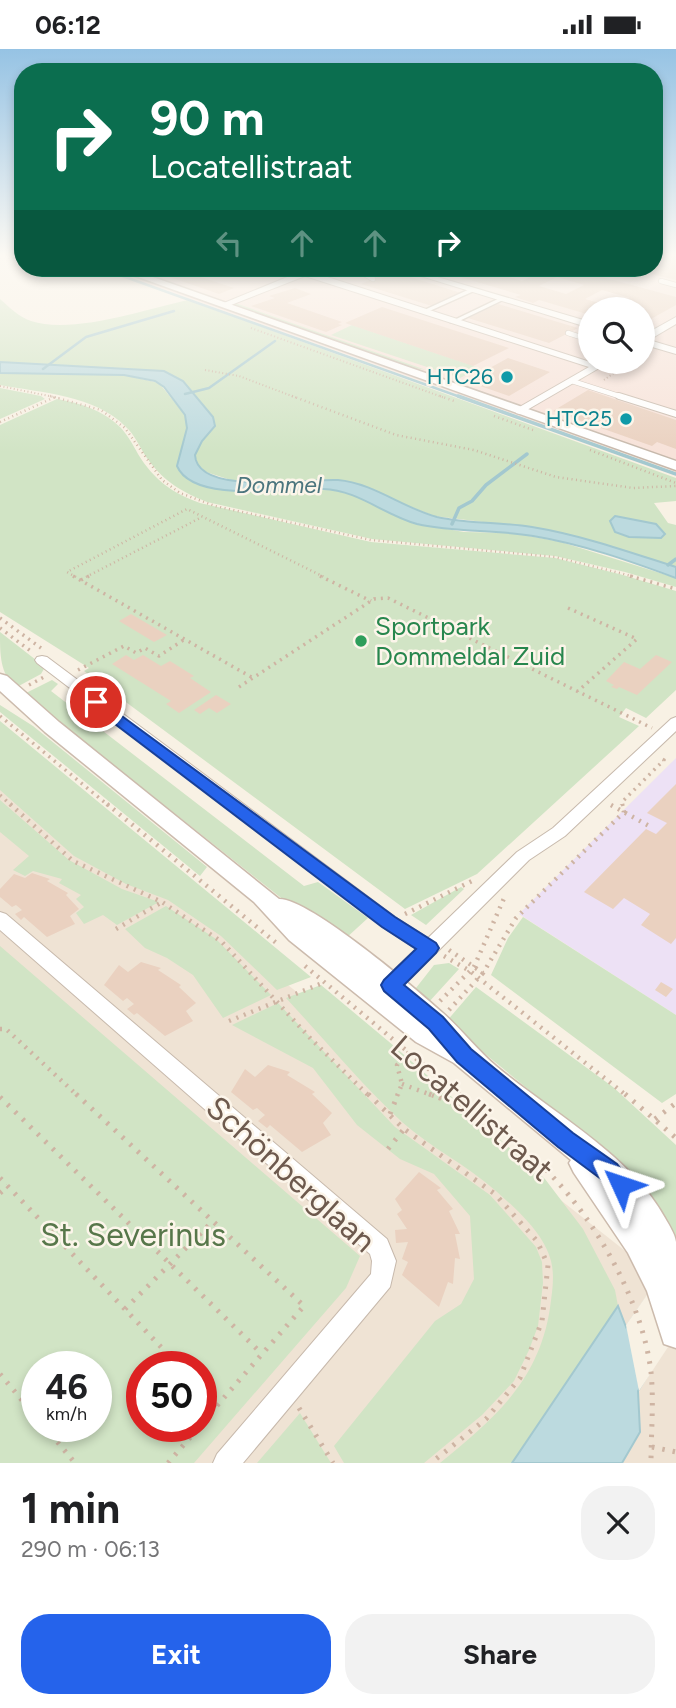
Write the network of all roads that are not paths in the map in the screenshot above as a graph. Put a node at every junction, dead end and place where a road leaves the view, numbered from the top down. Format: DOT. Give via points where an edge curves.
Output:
graph roads {
  1 [pos="268,321"];
  2 [pos="450,321"];
  3 [pos="674,321"];
  4 [pos="453,322"];
  5 [pos="655,332"];
  6 [pos="568,333"];
  7 [pos="578,336"];
  8 [pos="655,344"];
  9 [pos="676,351"];
  10 [pos="578,357"];
  11 [pos="584,374"];
  12 [pos="572,381"];
  13 [pos="520,411"];
  14 [pos="676,414"];
  15 [pos="676,465"];
  16 [pos="41,654"];
  17 [pos="0,680"];
  18 [pos="0,698"];
  19 [pos="52,727"];
  20 [pos="670,728"];
  21 [pos="262,896"];
  22 [pos="0,919"];
  23 [pos="433,945"];
  24 [pos="384,991"];
  25 [pos="668,1271"];
  26 [pos="676,1332"];
  27 [pos="226,1463"];
  1 -- 13 [label="street"];
  2 -- 4 [label="street"];
  3 -- 5 [label="street"];
  4 -- 10 [label="street"];
  6 -- 7 [label="lane"];
  8 -- 9 [label="street"];
  11 -- 12 [label="street"];
  12 -- 13 [label="street"];
  12 -- 14 [label="lane"];
  13 -- 15 [label="street"];
  16 -- 23 [label="street" via="335,882"];
  17 -- 19 [label="main road, Locatellistraat"];
  18 -- 19 [label="main road, Locatellistraat" via="15,711"];
  19 -- 21 [label="main road, Locatellistraat"];
  20 -- 23 [label="street" via="559,832 523,856"];
  21 -- 24 [label="main road, Locatellistraat" via="309,922"];
  21 -- 24 [label="main road, Locatellistraat" via="334,975"];
  22 -- 27 [label="street, Schönberglaan" via="379,1247 384,1261 382,1279"];
  23 -- 24 [label="street"];
  24 -- 25 [label="main road, Locatellistraat" via="436,1023 464,1055 566,1140"];
  25 -- 26 [label="main road, Locatellistraat"];
}
